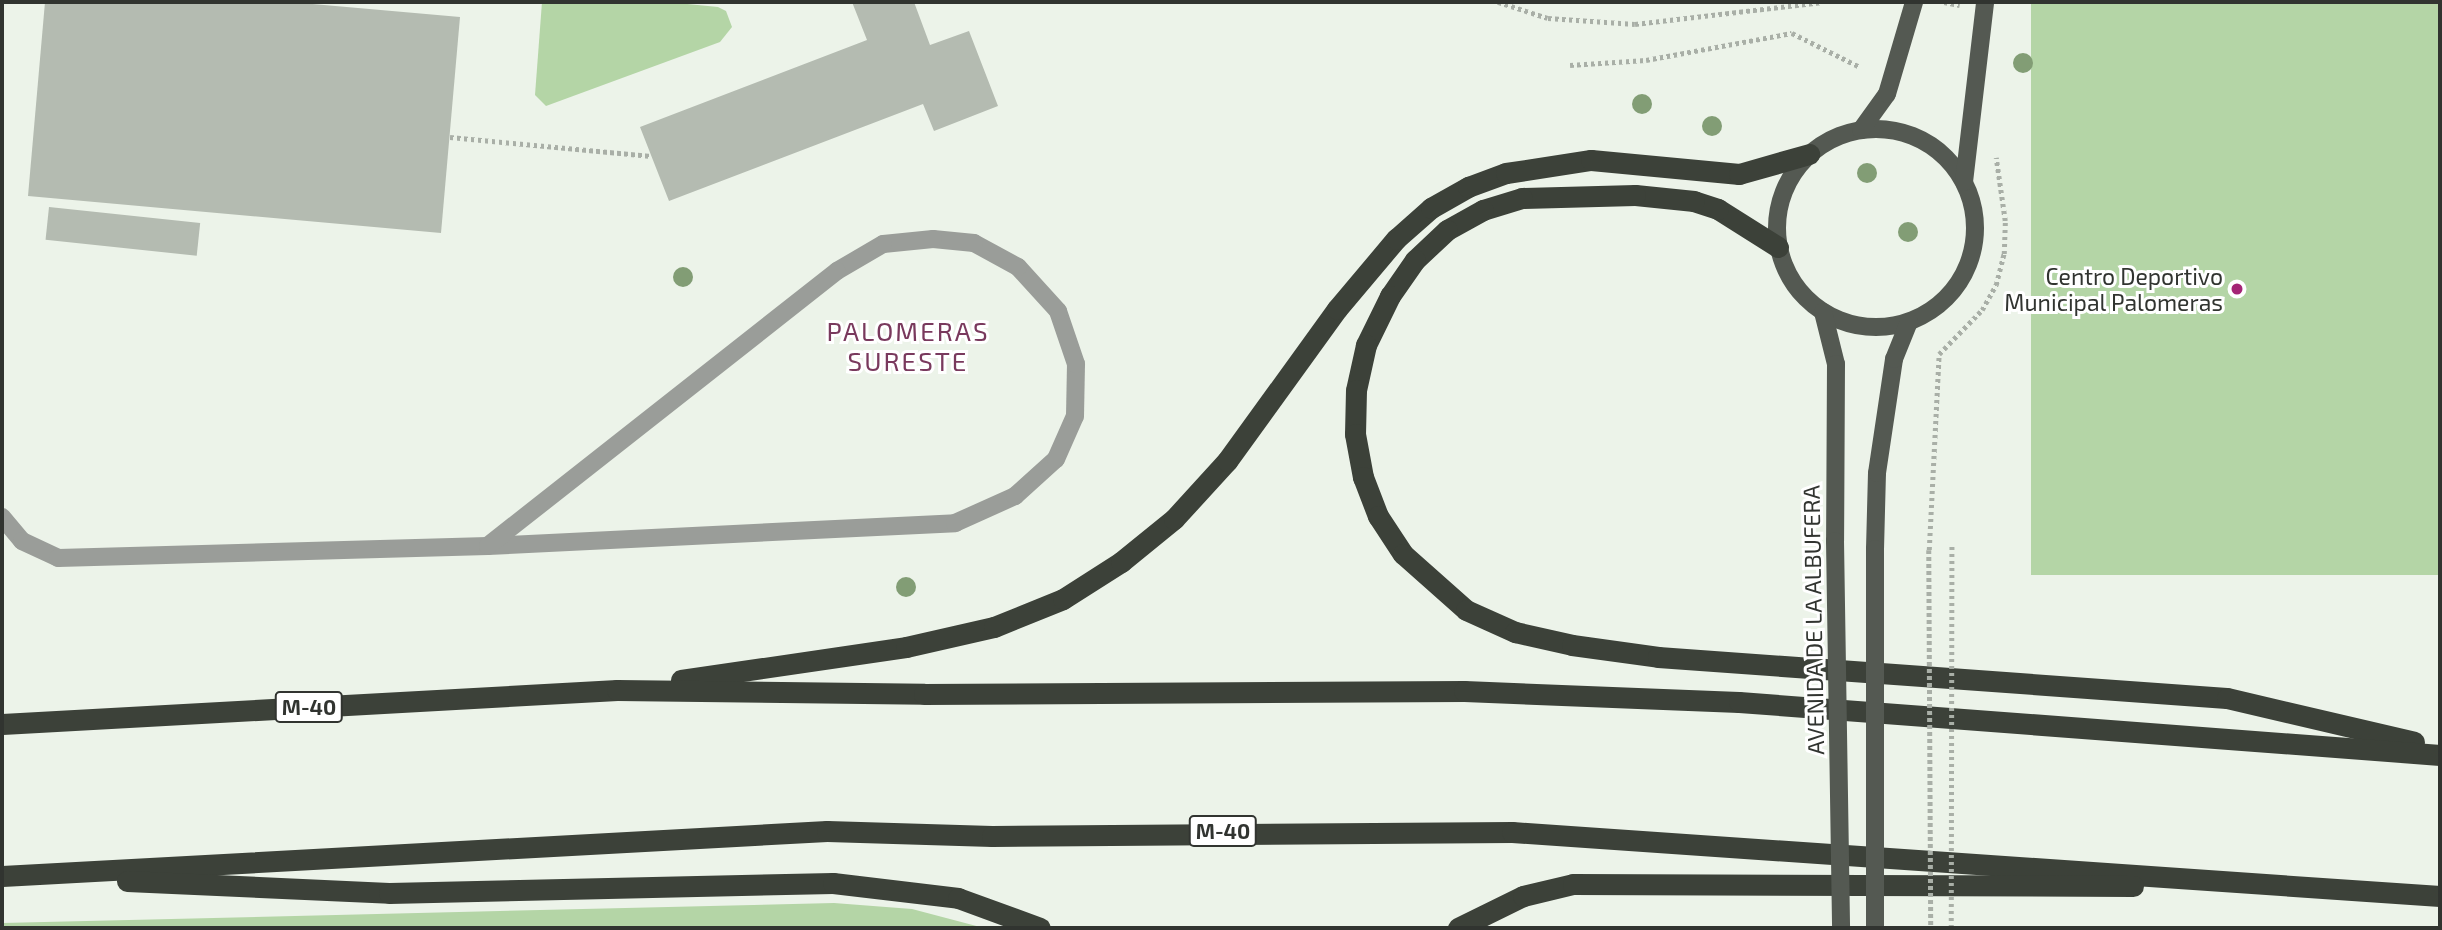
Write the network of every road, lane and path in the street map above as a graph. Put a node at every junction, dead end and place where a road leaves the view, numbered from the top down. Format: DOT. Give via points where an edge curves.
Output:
graph roads {
  1 [pos="1498,2"];
  2 [pos="1821,2"];
  3 [pos="1914,2"];
  4 [pos="1944,2"];
  5 [pos="1985,2"];
  6 [pos="1965,5"];
  7 [pos="1570,65"];
  8 [pos="1858,66"];
  9 [pos="1861,130"];
  10 [pos="450,137"];
  11 [pos="1994,149"];
  12 [pos="1809,155"];
  13 [pos="652,156"];
  14 [pos="1964,183"];
  15 [pos="1778,247"];
  16 [pos="1823,312"];
  17 [pos="1909,322"];
  18 [pos="2,517"];
  19 [pos="1952,544"];
  20 [pos="488,545"];
  21 [pos="617,690"];
  22 [pos="2,724"];
  23 [pos="2440,748"];
  24 [pos="2440,755"];
  25 [pos="4,876"];
  26 [pos="2367,888"];
  27 [pos="2440,896"];
  28 [pos="1040,928"];
  29 [pos="1458,928"];
  30 [pos="1841,928"];
  31 [pos="1875,928"];
  32 [pos="1931,928"];
  33 [pos="1951,928"];
  1 -- 2 [label="path" via="1548,18 1635,24"];
  3 -- 9 [label="main road" via="1887,94"];
  4 -- 6 [label="path"];
  5 -- 14 [label="main road"];
  7 -- 8 [label="path" via="1646,60 1792,33"];
  9 -- 12 [label="main road" via="1833,138"];
  9 -- 14 [label="main road" via="1892,130 1921,139 1946,158"];
  10 -- 13 [label="path"];
  11 -- 32 [label="path, bridge" via="2006,221 1996,285 1982,310 1939,355 1929,550"];
  12 -- 15 [label="main road" via="1782,196"];
  12 -- 21 [label="highway" via="1739,174 1624,159 1564,162 1506,173 1468,187 1431,208 1396,239 1337,309 1227,461 1174,519 1121,562 1063,598 994,627 906,647"];
  14 -- 17 [label="main road" via="1974,209 1975,238 1969,265 1948,296"];
  15 -- 16 [label="main road" via="1794,284"];
  15 -- 23 [label="highway" via="1718,209 1693,201 1636,195 1522,198 1483,209 1447,230 1415,260 1390,296 1366,345 1356,390 1355,434 1363,477 1378,516 1403,554 1466,610 1515,632 1573,645 1658,657 2227,698"];
  16 -- 17 [label="main road" via="1865,327"];
  16 -- 30 [label="main road, AVENIDA DE LA ALBUFERA, bridge" via="1836,364"];
  17 -- 31 [label="main road, bridge" via="1894,359 1877,473"];
  18 -- 20 [label="lane" via="22,541 58,558"];
  19 -- 33 [label="path, bridge"];
  20 -- 20 [label="lane" via="837,271 883,244 933,239 974,243 1018,267 1058,311 1076,364 1074,416 1056,459 1015,496 955,523"];
  21 -- 22 [label="highway, M-40"];
  21 -- 24 [label="highway, M-40" via="924,694 1464,691 1739,702"];
  25 -- 26 [label="highway, M-40" via="827,831 992,836 1485,832"];
  25 -- 28 [label="highway" via="389,893 833,883 958,898"];
  26 -- 27 [label="highway, M-40"];
  26 -- 29 [label="highway" via="1573,884 1523,896"];
}
